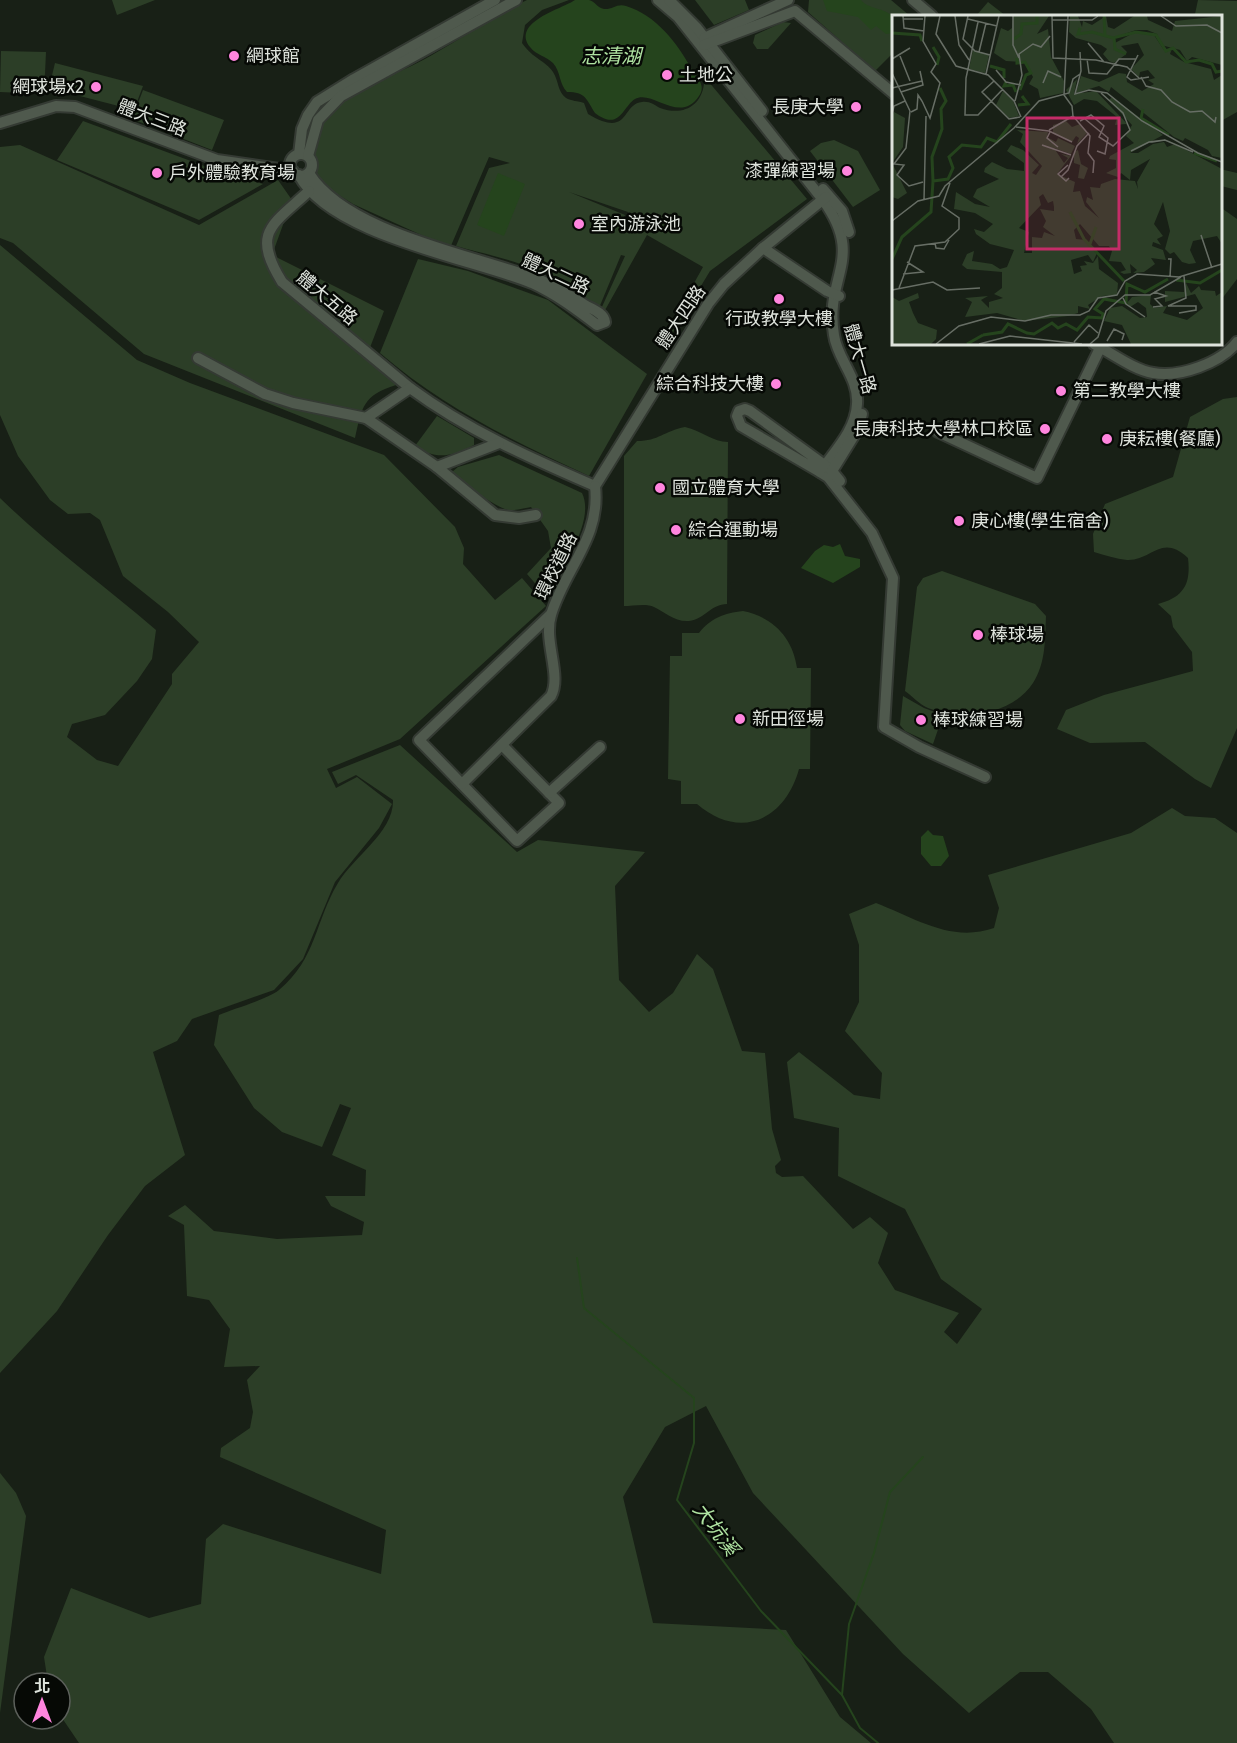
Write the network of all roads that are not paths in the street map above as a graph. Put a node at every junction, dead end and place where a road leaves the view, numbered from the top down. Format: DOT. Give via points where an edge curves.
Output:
graph roads {
  1 [pos="495,0"];
  2 [pos="516,0"];
  3 [pos="658,0"];
  4 [pos="669,0"];
  5 [pos="788,0"];
  6 [pos="913,0"];
  7 [pos="931,15"];
  8 [pos="704,43"];
  9 [pos="892,92"];
  10 [pos="0,123"];
  11 [pos="304,155"];
  12 [pos="300,173"];
  13 [pos="309,191"];
  14 [pos="826,197"];
  15 [pos="763,248"];
  16 [pos="837,295"];
  17 [pos="1237,342"];
  18 [pos="1099,345"];
  19 [pos="1101,345"];
  20 [pos="198,358"];
  21 [pos="410,388"];
  22 [pos="366,418"];
  23 [pos="938,432"];
  24 [pos="499,443"];
  25 [pos="437,467"];
  26 [pos="826,471"];
  27 [pos="595,486"];
  28 [pos="536,515"];
  29 [pos="551,614"];
  30 [pos="502,745"];
  31 [pos="600,747"];
  32 [pos="985,777"];
  33 [pos="462,784"];
  34 [pos="549,793"];
  1 -- 11 [label="street" via="317,102 302,129"];
  2 -- 11 [label="street" via="341,96 318,120"];
  3 -- 8 [label="street, 體大一路"];
  4 -- 8 [label="street, 體大一路"];
  5 -- 8 [label="street"];
  6 -- 7 [label="street"];
  8 -- 9 [label="street" via="795,11"];
  8 -- 14 [label="street, 體大一路"];
  10 -- 12 [label="street, 體大三路" via="56,106 75,107 218,160"];
  11 -- 12 [label="street" via="312,163"];
  11 -- 12 [label="street" via="291,161"];
  12 -- 13 [label="street, 體大二路"];
  12 -- 13 [label="street, 體大二路" via="349,210 406,237 540,280 567,292 602,315 605,322 597,325 558,296 531,283 395,240 341,213"];
  13 -- 21 [label="street, 體大五路" via="274,224 265,241 269,260 282,282"];
  14 -- 15 [label="street, 體大四路"];
  14 -- 16 [label="street, 體大一路" via="842,234 844,260"];
  15 -- 16 [label="street"];
  15 -- 27 [label="street, 體大四路" via="708,304"];
  16 -- 26 [label="street, 體大一路" via="831,310 835,344 849,371 857,404 847,435"];
  17 -- 19 [label="street" via="1231,350 1201,366 1175,373 1147,371"];
  18 -- 23 [label="street" via="1037,478"];
  20 -- 22 [label="street" via="265,394"];
  21 -- 22 [label="street"];
  21 -- 24 [label="street, 體大五路"];
  22 -- 25 [label="street"];
  24 -- 25 [label="street"];
  24 -- 27 [label="street, 體大五路"];
  25 -- 28 [label="street" via="495,515"];
  26 -- 26 [label="street" via="750,411 739,411 736,416 741,426"];
  26 -- 32 [label="street" via="872,533 893,578 884,727"];
  27 -- 29 [label="street, 環校道路" via="597,505 592,528"];
  29 -- 30 [label="street, 環校道路" via="549,649 555,687 551,696"];
  29 -- 33 [label="street" via="419,740"];
  30 -- 33 [label="street"];
  30 -- 34 [label="street"];
  31 -- 34 [label="street"];
  33 -- 34 [label="street" via="517,841 559,802"];
}
